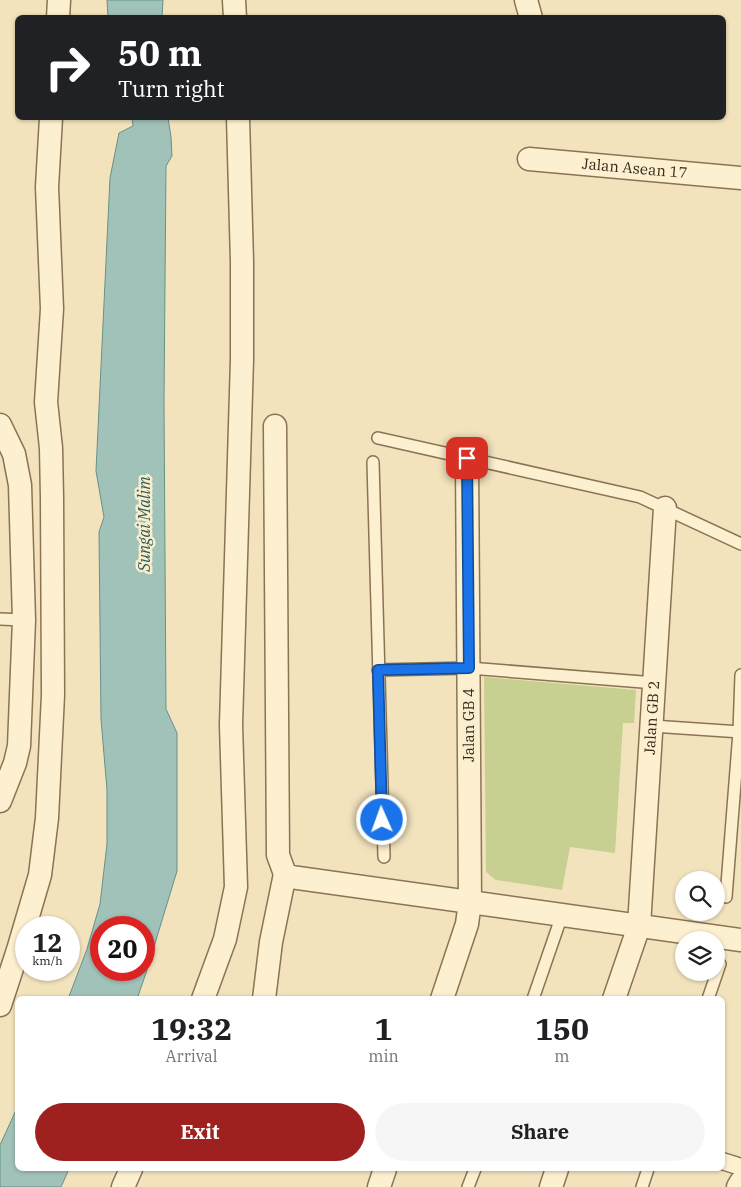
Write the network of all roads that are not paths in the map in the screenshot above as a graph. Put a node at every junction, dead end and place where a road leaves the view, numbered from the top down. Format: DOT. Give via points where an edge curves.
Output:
graph roads {
  1 [pos="59,0"];
  2 [pos="234,0"];
  3 [pos="526,0"];
  4 [pos="58,15"];
  5 [pos="235,15"];
  6 [pos="530,15"];
  7 [pos="51,120"];
  8 [pos="238,120"];
  9 [pos="529,159"];
  10 [pos="741,178"];
  11 [pos="0,425"];
  12 [pos="275,426"];
  13 [pos="378,438"];
  14 [pos="467,458"];
  15 [pos="373,462"];
  16 [pos="665,508"];
  17 [pos="741,544"];
  18 [pos="0,619"];
  19 [pos="24,620"];
  20 [pos="469,668"];
  21 [pos="378,670"];
  22 [pos="741,676"];
  23 [pos="655,683"];
  24 [pos="652,726"];
  25 [pos="740,732"];
  26 [pos="0,800"];
  27 [pos="384,857"];
  28 [pos="285,874"];
  29 [pos="726,898"];
  30 [pos="470,902"];
  31 [pos="562,915"];
  32 [pos="639,926"];
  33 [pos="741,940"];
  34 [pos="714,981"];
  35 [pos="204,996"];
  36 [pos="264,996"];
  37 [pos="443,996"];
  38 [pos="534,996"];
  39 [pos="615,996"];
  40 [pos="709,996"];
  41 [pos="0,1005"];
  42 [pos="725,1162"];
  43 [pos="741,1167"];
  44 [pos="130,1171"];
  45 [pos="384,1171"];
  46 [pos="474,1171"];
  47 [pos="556,1171"];
  48 [pos="647,1171"];
  49 [pos="741,1182"];
  50 [pos="123,1187"];
  51 [pos="379,1187"];
  52 [pos="468,1187"];
  53 [pos="551,1187"];
  54 [pos="642,1187"];
  55 [pos="738,1187"];
  1 -- 4 [label="street"];
  2 -- 5 [label="street"];
  3 -- 6 [label="street"];
  7 -- 41 [label="street" via="47,187 52,310 46,402 51,448 53,695 47,818 40,875"];
  8 -- 35 [label="street" via="242,359 232,725 236,887 225,939"];
  9 -- 10 [label="street, Jalan Asean 17"];
  11 -- 19 [label="street" via="14,454 20,486"];
  12 -- 28 [label="street" via="278,854"];
  13 -- 14 [label="lane"];
  14 -- 16 [label="lane" via="640,497"];
  14 -- 20 [label="street, Jalan GB 4"];
  15 -- 21 [label="lane"];
  16 -- 17 [label="lane"];
  16 -- 23 [label="street, Jalan GB 2"];
  18 -- 19 [label="lane"];
  19 -- 26 [label="street" via="19,746"];
  20 -- 21 [label="lane"];
  20 -- 23 [label="lane"];
  20 -- 30 [label="street, Jalan GB 4"];
  21 -- 27 [label="lane"];
  22 -- 25 [label="lane"];
  23 -- 24 [label="street, Jalan GB 2"];
  24 -- 25 [label="lane"];
  24 -- 32 [label="street, Jalan GB 2"];
  25 -- 29 [label="lane"];
  28 -- 30 [label="street"];
  28 -- 36 [label="street"];
  30 -- 31 [label="street"];
  30 -- 37 [label="street, Jalan GB 4" via="467,924"];
  31 -- 32 [label="street"];
  31 -- 38 [label="lane"];
  32 -- 33 [label="street"];
  32 -- 39 [label="street, Jalan GB 2"];
  34 -- 40 [label="lane"];
  42 -- 43 [label="street"];
  44 -- 50 [label="street"];
  45 -- 51 [label="street"];
  46 -- 52 [label="lane"];
  47 -- 53 [label="street"];
  48 -- 54 [label="lane"];
  49 -- 55 [label="street"];
}
